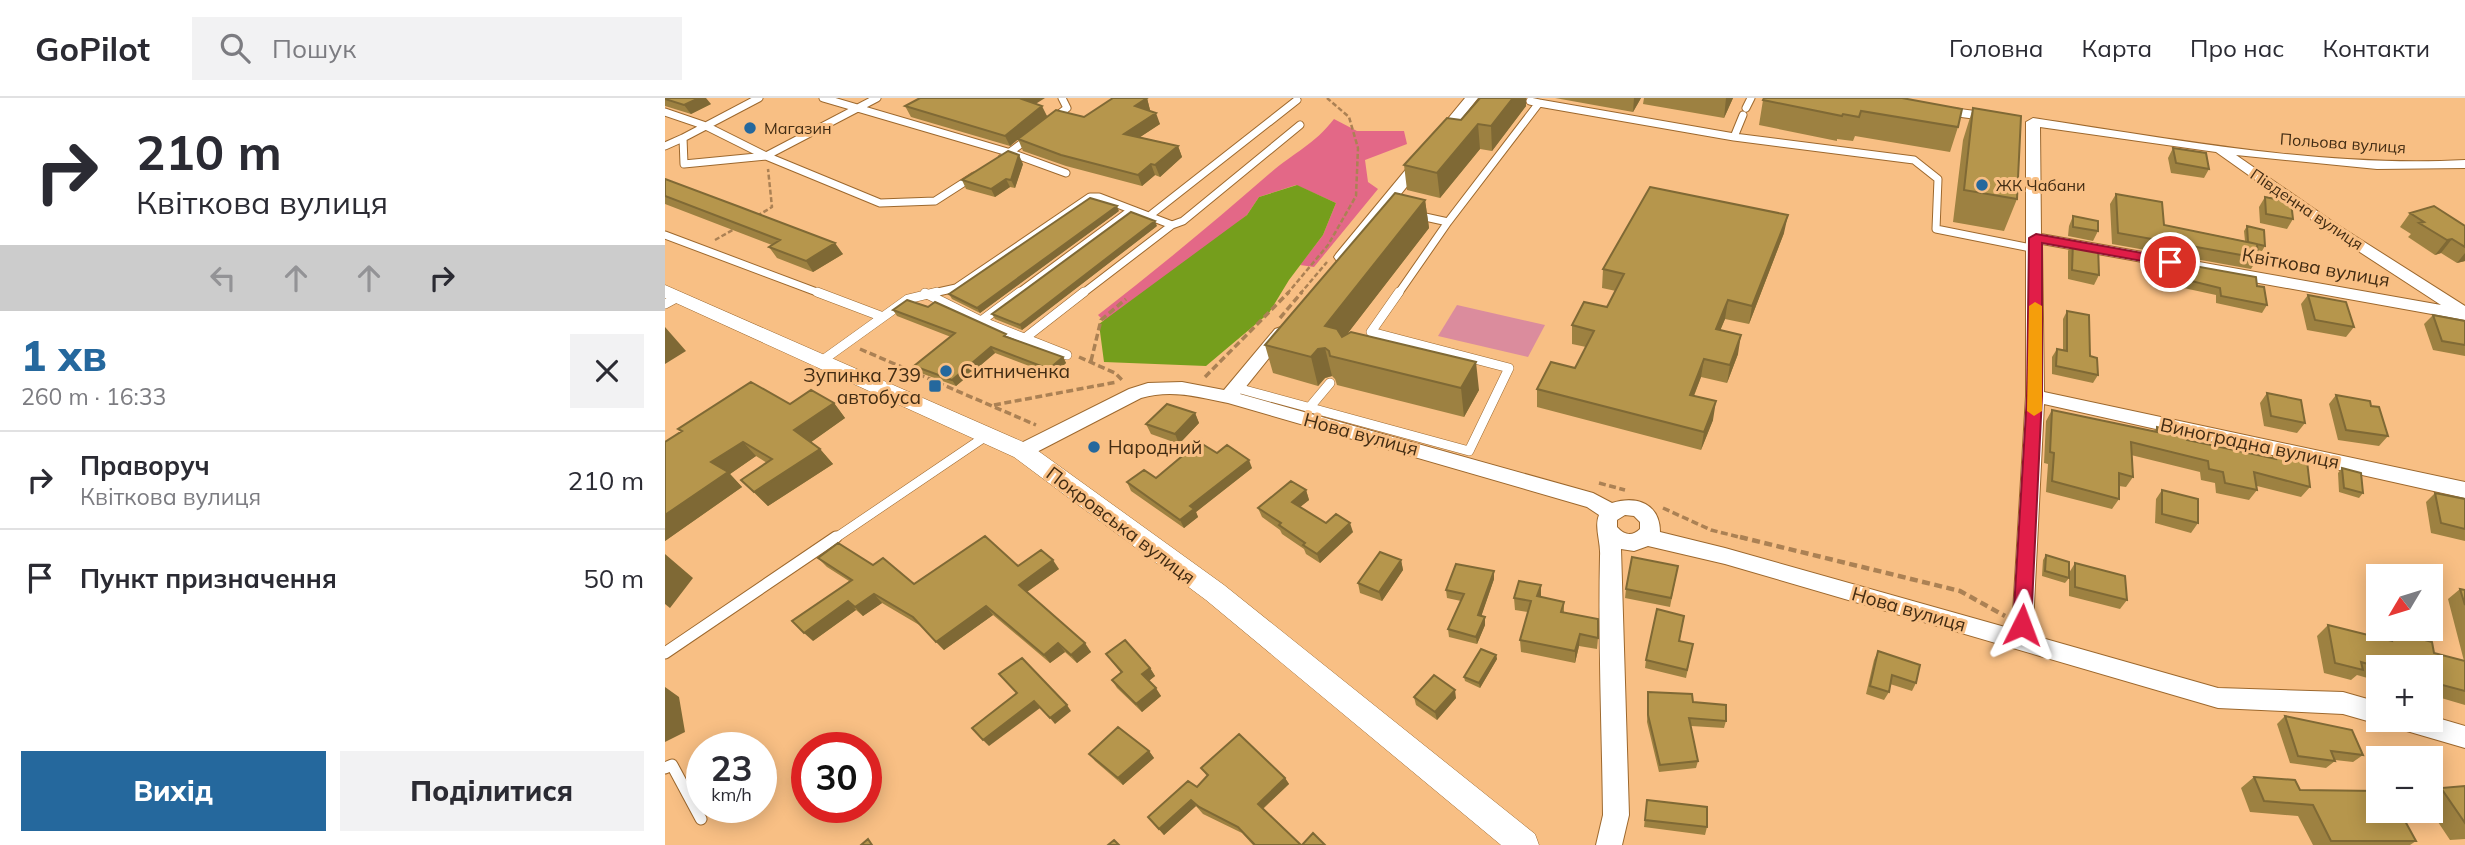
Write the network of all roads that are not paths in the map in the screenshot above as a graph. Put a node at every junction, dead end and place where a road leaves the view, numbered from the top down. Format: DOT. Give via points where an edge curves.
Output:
graph roads {
  1 [pos="759,98"];
  2 [pos="823,98"];
  3 [pos="877,98"];
  4 [pos="1062,98"];
  5 [pos="1472,98"];
  6 [pos="1751,98"];
  7 [pos="1297,100"];
  8 [pos="1530,101"];
  9 [pos="1539,103"];
  10 [pos="857,108"];
  11 [pos="1925,108"];
  12 [pos="665,112"];
  13 [pos="2020,121"];
  14 [pos="1048,123"];
  15 [pos="1300,125"];
  16 [pos="706,126"];
  17 [pos="1039,130"];
  18 [pos="1734,137"];
  19 [pos="683,138"];
  20 [pos="665,146"];
  21 [pos="2220,149"];
  22 [pos="1011,153"];
  23 [pos="766,156"];
  24 [pos="2465,164"];
  25 [pos="989,166"];
  26 [pos="978,173"];
  27 [pos="1066,173"];
  28 [pos="1131,210"];
  29 [pos="1408,214"];
  30 [pos="1148,217"];
  31 [pos="1448,222"];
  32 [pos="1172,225"];
  33 [pos="665,235"];
  34 [pos="2036,243"];
  35 [pos="1331,264"];
  36 [pos="925,293"];
  37 [pos="669,298"];
  38 [pos="2465,314"];
  39 [pos="883,317"];
  40 [pos="981,321"];
  41 [pos="1283,323"];
  42 [pos="1371,332"];
  43 [pos="1025,338"];
  44 [pos="1364,341"];
  45 [pos="1067,355"];
  46 [pos="823,360"];
  47 [pos="1329,383"];
  48 [pos="1233,392"];
  49 [pos="2035,396"];
  50 [pos="1309,408"];
  51 [pos="989,434"];
  52 [pos="1022,451"];
  53 [pos="2465,490"];
  54 [pos="1611,512"];
  55 [pos="1611,536"];
  56 [pos="1646,537"];
  57 [pos="2024,634"];
  58 [pos="668,649"];
  59 [pos="2366,710"];
  60 [pos="2443,731"];
  61 [pos="2465,737"];
  62 [pos="665,768"];
  63 [pos="686,791"];
  64 [pos="1524,845"];
  65 [pos="1609,845"];
  1 -- 16 [label="lane"];
  2 -- 10 [label="lane"];
  3 -- 10 [label="lane"];
  4 -- 14 [label="lane" via="1067,108"];
  5 -- 35 [label="street" via="1388,209"];
  6 -- 18 [label="lane"];
  7 -- 30 [label="lane"];
  8 -- 9 [label="lane"];
  9 -- 18 [label="lane"];
  9 -- 31 [label="lane"];
  10 -- 22 [label="lane"];
  10 -- 23 [label="lane"];
  11 -- 13 [label="street"];
  12 -- 16 [label="lane"];
  13 -- 21 [label="street"];
  13 -- 34 [label="street"];
  15 -- 32 [label="lane" via="1183,221"];
  16 -- 19 [label="lane"];
  16 -- 23 [label="lane"];
  17 -- 22 [label="lane"];
  18 -- 34 [label="lane" via="1914,160 1938,179 1936,229"];
  19 -- 20 [label="lane"];
  19 -- 23 [label="lane" via="684,164"];
  21 -- 24 [label="street, Польова вулиця" via="2382,165"];
  21 -- 38 [label="street, Південна вулиця"];
  22 -- 25 [label="lane"];
  22 -- 27 [label="lane"];
  23 -- 26 [label="lane" via="891,204 935,201"];
  28 -- 30 [label="lane"];
  28 -- 36 [label="lane" via="1090,197 955,288"];
  28 -- 40 [label="lane"];
  29 -- 31 [label="lane"];
  30 -- 32 [label="lane"];
  31 -- 42 [label="lane"];
  32 -- 43 [label="lane"];
  33 -- 39 [label="lane"];
  34 -- 38 [label="street, Квіткова вулиця"];
  34 -- 49 [label="street"];
  36 -- 39 [label="lane"];
  36 -- 40 [label="lane"];
  37 -- 46 [label="street, Покровська вулиця"];
  39 -- 46 [label="lane"];
  40 -- 43 [label="lane"];
  41 -- 48 [label="street"];
  42 -- 44 [label="lane"];
  42 -- 50 [label="lane" via="1509,368 1469,451"];
  43 -- 45 [label="lane"];
  46 -- 51 [label="street, Покровська вулиця"];
  47 -- 50 [label="lane"];
  48 -- 50 [label="lane"];
  48 -- 52 [label="street, Нова вулиця" via="1129,384"];
  48 -- 54 [label="street, Нова вулиця" via="1593,500"];
  49 -- 53 [label="street, Виноградна вулиця"];
  49 -- 57 [label="street"];
  51 -- 52 [label="street, Покровська вулиця"];
  51 -- 58 [label="lane"];
  52 -- 64 [label="street, Покровська вулиця" via="1266,634"];
  54 -- 55 [label="street" via="1605,523"];
  54 -- 56 [label="street" via="1625,507 1646,513 1652,525"];
  55 -- 56 [label="street" via="1633,543"];
  55 -- 65 [label="street" via="1616,815"];
  56 -- 57 [label="street, Нова вулиця"];
  57 -- 59 [label="street, Нова вулиця" via="2218,698 2343,703"];
  60 -- 61 [label="street"];
  62 -- 63 [label="lane" via="672,765"];
}
